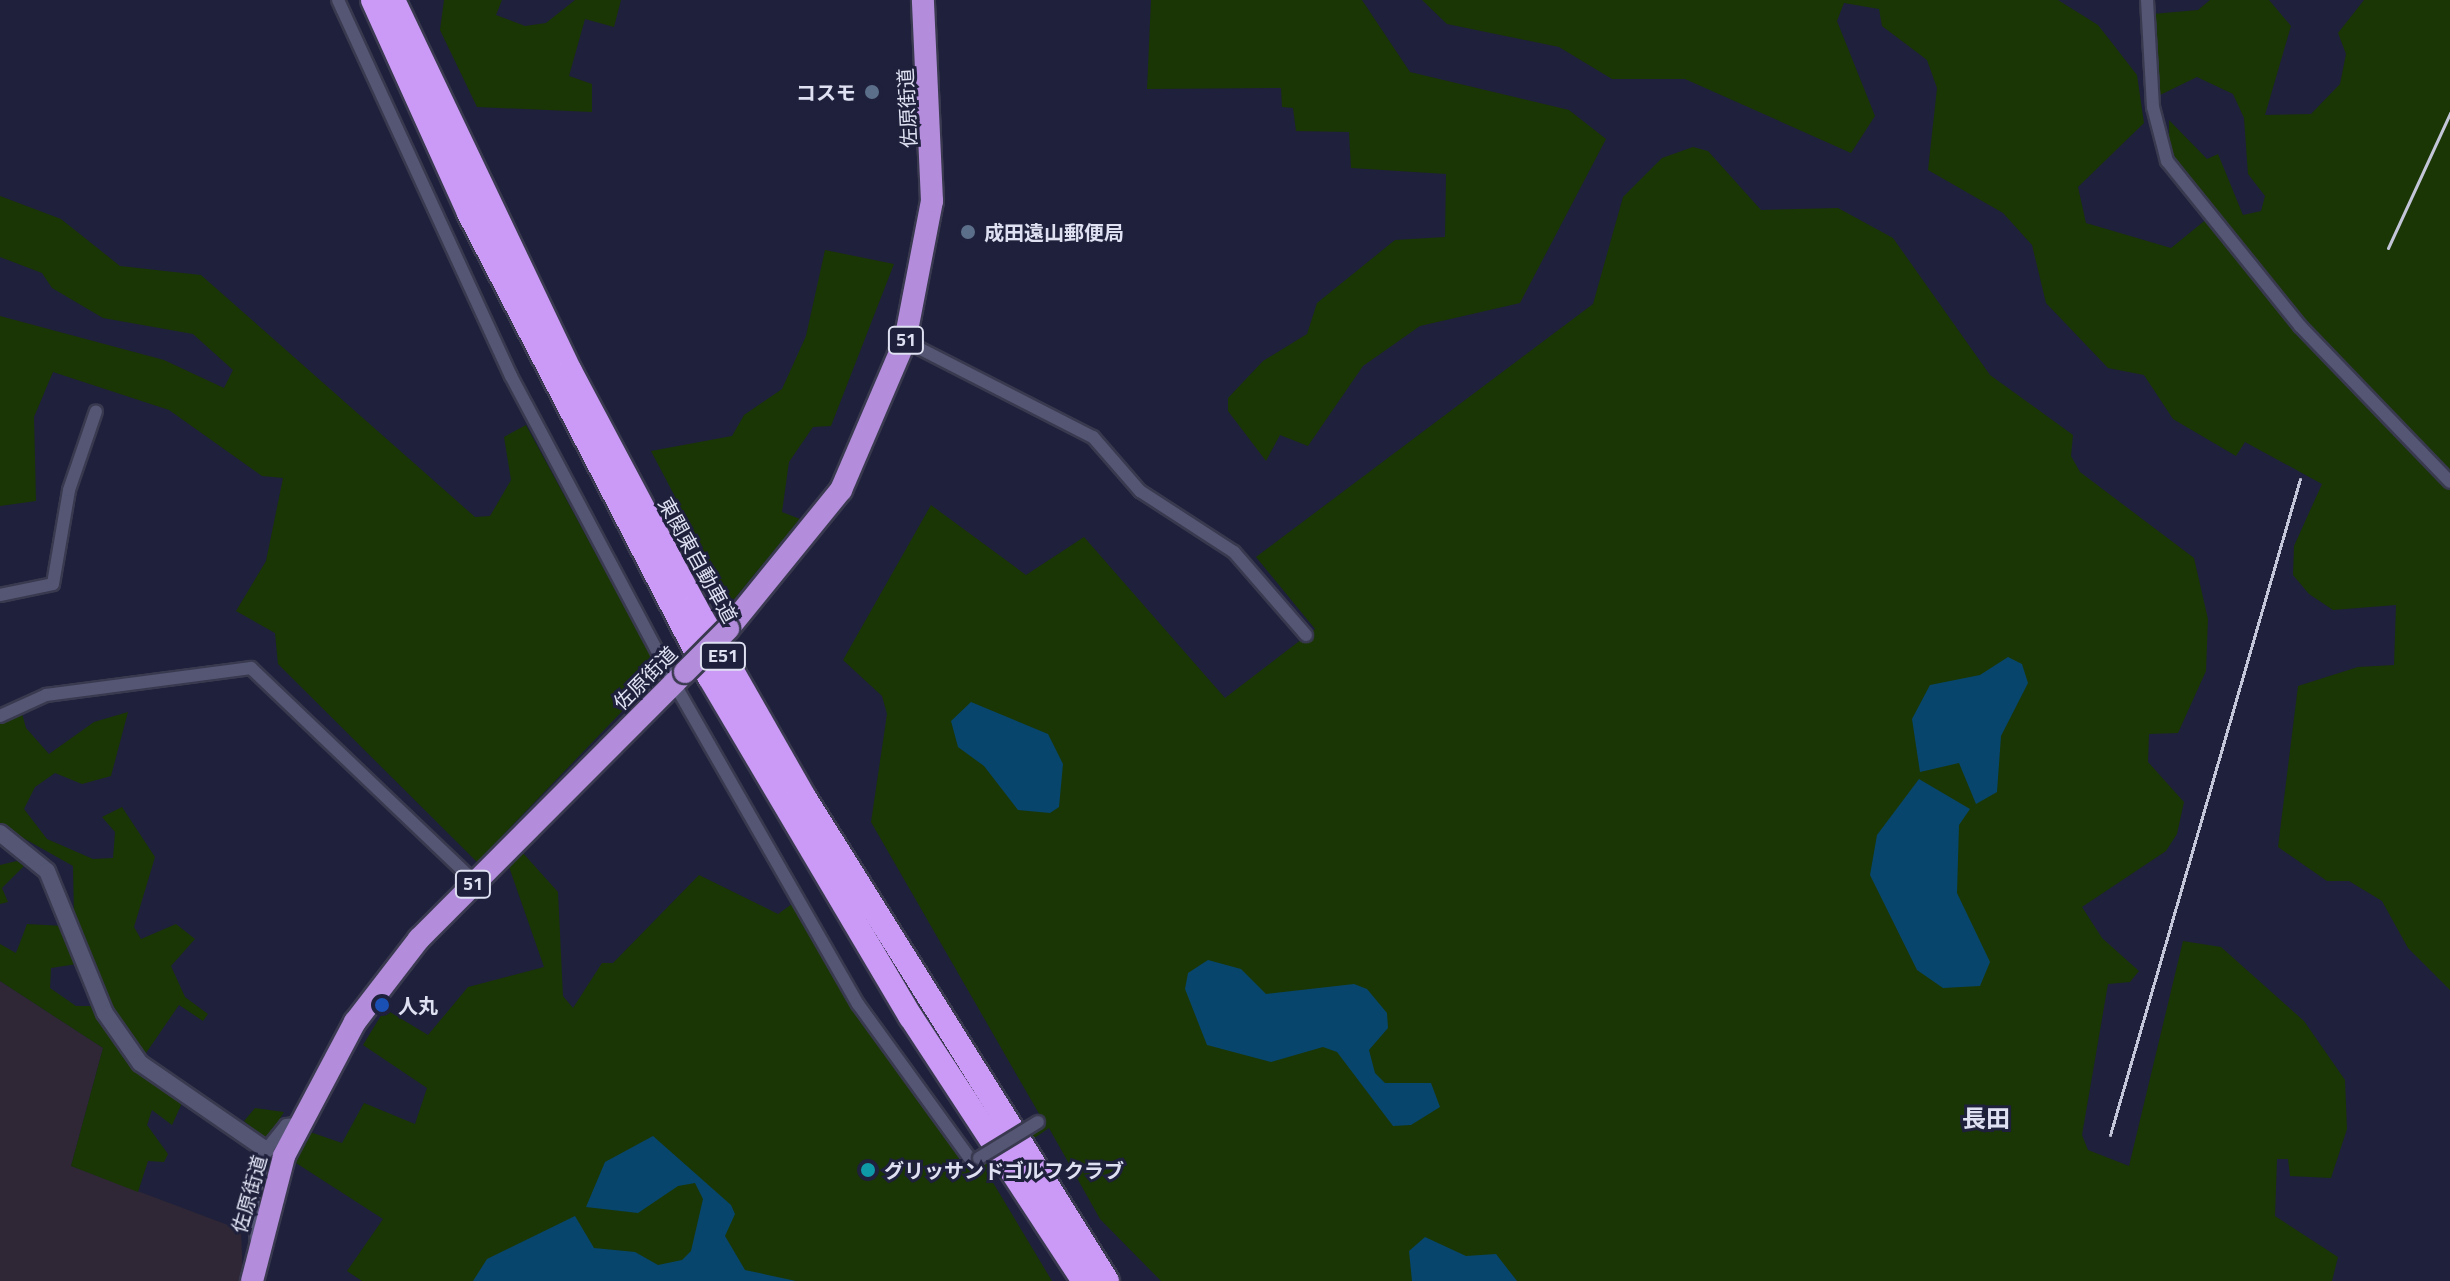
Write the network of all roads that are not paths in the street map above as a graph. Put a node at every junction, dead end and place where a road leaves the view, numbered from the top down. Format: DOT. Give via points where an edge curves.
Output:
graph roads {
  1 [pos="338,0"];
  2 [pos="373,0"];
  3 [pos="393,0"];
  4 [pos="923,0"];
  5 [pos="2147,0"];
  6 [pos="905,341"];
  7 [pos="96,411"];
  8 [pos="2450,482"];
  9 [pos="0,595"];
  10 [pos="1306,635"];
  11 [pos="679,678"];
  12 [pos="0,716"];
  13 [pos="0,833"];
  14 [pos="475,882"];
  15 [pos="1038,1122"];
  16 [pos="297,1124"];
  17 [pos="266,1150"];
  18 [pos="258,1248"];
  19 [pos="252,1281"];
  20 [pos="1084,1281"];
  21 [pos="1107,1281"];
  1 -- 11 [label="street" via="511,376"];
  2 -- 20 [label="highway, E51" via="476,228 709,676 911,1017"];
  3 -- 21 [label="highway, 東関東自動車道 / E51" via="570,371 695,606 804,797"];
  4 -- 6 [label="highway, 佐原街道 / 51" via="932,201"];
  5 -- 8 [label="street" via="2153,107 2167,161 2300,326"];
  6 -- 10 [label="street" via="1093,437 1140,491 1234,552"];
  6 -- 11 [label="highway, 佐原街道 / 51, bridge" via="841,490 728,629"];
  7 -- 9 [label="street" via="69,490 53,584 42,592"];
  11 -- 14 [label="highway, 佐原街道 / 51"];
  11 -- 15 [label="street, bridge" via="858,1004 971,1160"];
  12 -- 14 [label="street" via="46,695 251,668"];
  13 -- 17 [label="street" via="47,871 105,1013 140,1063"];
  14 -- 16 [label="highway, 佐原街道 / 51" via="375,995"];
  16 -- 17 [label="street" via="286,1125"];
  16 -- 18 [label="highway, 佐原街道 / 51"];
  17 -- 18 [label="street" via="251,1225"];
  18 -- 19 [label="highway, 佐原街道 / 51"];
}
